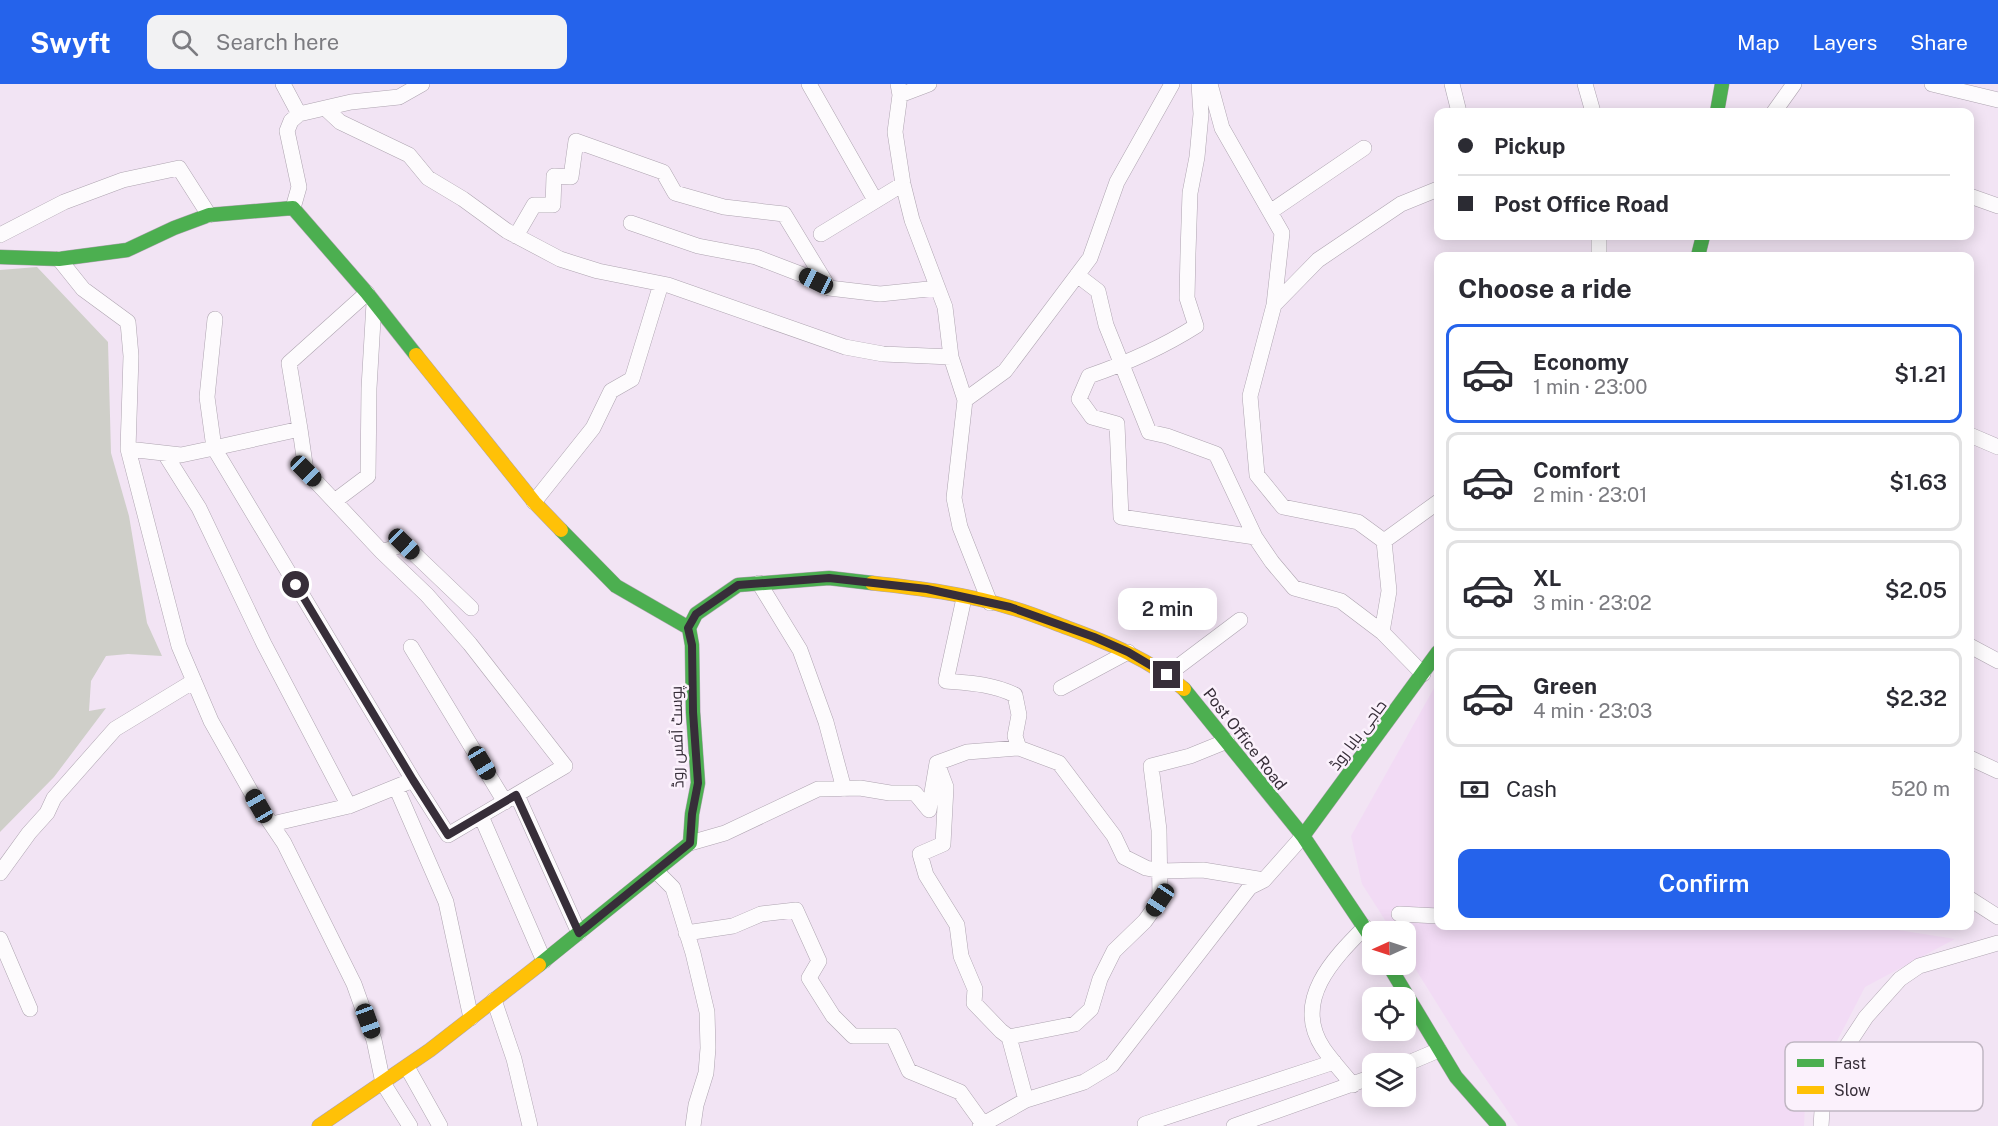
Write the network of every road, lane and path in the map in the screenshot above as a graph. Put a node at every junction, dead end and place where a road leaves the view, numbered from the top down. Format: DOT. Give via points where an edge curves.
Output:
graph roads {
  1 [pos="283,84"];
  2 [pos="422,84"];
  3 [pos="809,84"];
  4 [pos="929,84"];
  5 [pos="1172,84"];
  6 [pos="1199,84"];
  7 [pos="1210,84"];
  8 [pos="1452,84"];
  9 [pos="1586,84"];
  10 [pos="1722,84"];
  11 [pos="1794,84"];
  12 [pos="1932,84"];
  13 [pos="899,89"];
  14 [pos="1998,100"];
  15 [pos="325,108"];
  16 [pos="1458,108"];
  17 [pos="1592,108"];
  18 [pos="1719,108"];
  19 [pos="1777,108"];
  20 [pos="298,114"];
  21 [pos="1364,148"];
  22 [pos="903,184"];
  23 [pos="1434,191"];
  24 [pos="1974,197"];
  25 [pos="875,200"];
  26 [pos="1998,206"];
  27 [pos="293,208"];
  28 [pos="1270,212"];
  29 [pos="209,215"];
  30 [pos="631,223"];
  31 [pos="821,234"];
  32 [pos="0,236"];
  33 [pos="516,236"];
  34 [pos="0,257"];
  35 [pos="59,259"];
  36 [pos="1077,275"];
  37 [pos="661,284"];
  38 [pos="829,288"];
  39 [pos="938,288"];
  40 [pos="370,298"];
  41 [pos="1274,305"];
  42 [pos="215,319"];
  43 [pos="951,357"];
  44 [pos="1121,365"];
  45 [pos="965,400"];
  46 [pos="300,429"];
  47 [pos="1974,437"];
  48 [pos="1998,447"];
  49 [pos="214,448"];
  50 [pos="128,449"];
  51 [pos="165,454"];
  52 [pos="336,500"];
  53 [pos="534,502"];
  54 [pos="1434,505"];
  55 [pos="1255,537"];
  56 [pos="1384,541"];
  57 [pos="382,552"];
  58 [pos="759,584"];
  59 [pos="964,598"];
  60 [pos="990,603"];
  61 [pos="471,608"];
  62 [pos="1240,621"];
  63 [pos="688,628"];
  64 [pos="1382,632"];
  65 [pos="411,647"];
  66 [pos="1974,648"];
  67 [pos="1128,652"];
  68 [pos="1434,658"];
  69 [pos="1998,661"];
  70 [pos="1423,674"];
  71 [pos="1167,675"];
  72 [pos="194,681"];
  73 [pos="1061,688"];
  74 [pos="1227,741"];
  75 [pos="1019,748"];
  76 [pos="1974,760"];
  77 [pos="937,763"];
  78 [pos="1998,771"];
  79 [pos="413,780"];
  80 [pos="396,787"];
  81 [pos="844,789"];
  82 [pos="511,798"];
  83 [pos="350,806"];
  84 [pos="481,816"];
  85 [pos="272,824"];
  86 [pos="1303,836"];
  87 [pos="690,843"];
  88 [pos="656,871"];
  89 [pos="1161,871"];
  90 [pos="0,873"];
  91 [pos="1264,880"];
  92 [pos="1974,901"];
  93 [pos="1399,914"];
  94 [pos="1434,916"];
  95 [pos="1998,916"];
  96 [pos="1362,923"];
  97 [pos="579,933"];
  98 [pos="686,933"];
  99 [pos="1362,938"];
  100 [pos="0,939"];
  101 [pos="1998,943"];
  102 [pos="544,961"];
  103 [pos="1395,975"];
  104 [pos="494,1000"];
  105 [pos="30,1009"];
  106 [pos="471,1018"];
  107 [pos="1009,1037"];
  108 [pos="1849,1042"];
  109 [pos="1439,1050"];
  110 [pos="1416,1060"];
  111 [pos="1334,1062"];
  112 [pos="406,1067"];
  113 [pos="1362,1081"];
  114 [pos="383,1083"];
  115 [pos="1353,1085"];
  116 [pos="1026,1100"];
  117 [pos="1822,1111"];
  118 [pos="1145,1124"];
  119 [pos="982,1125"];
  120 [pos="320,1126"];
  121 [pos="410,1126"];
  122 [pos="440,1126"];
  123 [pos="530,1126"];
  124 [pos="693,1126"];
  125 [pos="1234,1126"];
  126 [pos="1498,1126"];
  127 [pos="1821,1126"];
  1 -- 20 [label="street"];
  2 -- 15 [label="street" via="399,97"];
  3 -- 25 [label="street"];
  4 -- 13 [label="street"];
  5 -- 36 [label="street" via="1118,182 1090,258"];
  6 -- 44 [label="street" via="1201,114 1191,193 1187,298 1196,326"];
  7 -- 28 [label="street" via="1222,128"];
  8 -- 16 [label="street"];
  9 -- 17 [label="street"];
  10 -- 18 [label="main road"];
  11 -- 19 [label="street"];
  12 -- 14 [label="street"];
  13 -- 22 [label="street" via="895,132"];
  15 -- 20 [label="street"];
  15 -- 33 [label="street" via="340,122 409,155 428,178"];
  20 -- 27 [label="street" via="287,131 299,187"];
  21 -- 28 [label="street"];
  22 -- 25 [label="street"];
  22 -- 39 [label="street"];
  23 -- 41 [label="street" via="1401,204 1318,260"];
  24 -- 26 [label="street"];
  25 -- 31 [label="street"];
  27 -- 29 [label="main road"];
  27 -- 40 [label="main road"];
  28 -- 41 [label="street" via="1282,233"];
  29 -- 32 [label="street" via="179,168 123,180 64,202"];
  29 -- 35 [label="main road" via="127,250"];
  30 -- 38 [label="street" via="698,246 756,257"];
  33 -- 37 [label="street" via="560,259"];
  33 -- 38 [label="street" via="534,205 553,205 554,176 571,177 576,141 663,172 675,193 724,207 784,214"];
  34 -- 35 [label="main road"];
  35 -- 50 [label="street" via="83,289 128,322"];
  36 -- 44 [label="street" via="1098,291"];
  36 -- 45 [label="street" via="1005,371"];
  37 -- 43 [label="street" via="845,346 883,354"];
  37 -- 53 [label="street" via="632,379 611,391 593,428"];
  38 -- 39 [label="street" via="880,294"];
  39 -- 43 [label="street" via="945,307"];
  40 -- 46 [label="street" via="289,363"];
  40 -- 52 [label="street" via="368,477"];
  40 -- 53 [label="main road"];
  41 -- 56 [label="street" via="1250,396 1257,475 1283,507 1358,522"];
  42 -- 49 [label="street" via="207,397"];
  43 -- 45 [label="street"];
  44 -- 55 [label="street" via="1149,432 1216,454"];
  44 -- 55 [label="street" via="1089,376 1079,399 1092,417 1117,424 1121,517"];
  45 -- 60 [label="street" via="954,498 960,527"];
  46 -- 49 [label="street"];
  46 -- 52 [label="street" via="306,471"];
  47 -- 48 [label="street"];
  49 -- 51 [label="street"];
  49 -- 79 [label="street"];
  50 -- 51 [label="street"];
  50 -- 72 [label="street" via="179,646"];
  51 -- 83 [label="street" via="199,508 264,644"];
  52 -- 57 [label="street"];
  53 -- 63 [label="main road" via="616,585"];
  54 -- 56 [label="street"];
  55 -- 64 [label="street" via="1294,588 1341,601"];
  56 -- 64 [label="street" via="1389,591"];
  57 -- 61 [label="street" via="404,544"];
  57 -- 82 [label="street" via="470,644 565,766"];
  58 -- 59 [label="main road" via="829,578 927,589"];
  58 -- 63 [label="main road" via="738,585 696,614"];
  58 -- 81 [label="street" via="800,650 826,722"];
  59 -- 60 [label="main road"];
  59 -- 75 [label="street" via="946,681 982,684 1015,695 1019,715 1014,736"];
  60 -- 67 [label="main road, Post Office Road"];
  62 -- 71 [label="street"];
  63 -- 87 [label="main road, پوسٹ آفس روڈ" via="698,783"];
  64 -- 70 [label="street"];
  65 -- 82 [label="street"];
  66 -- 69 [label="street"];
  67 -- 71 [label="main road, Post Office Road"];
  67 -- 73 [label="street"];
  68 -- 70 [label="main road, حاجی بابا روڈ"];
  70 -- 86 [label="main road, حاجی بابا روڈ"];
  71 -- 74 [label="main road, Post Office Road" via="1184,689"];
  72 -- 85 [label="street" via="211,721"];
  72 -- 90 [label="street" via="115,729 54,798 47,813"];
  74 -- 86 [label="main road, Post Office Road"];
  74 -- 89 [label="street" via="1151,766"];
  75 -- 77 [label="street" via="967,752"];
  75 -- 89 [label="street" via="1059,763 1114,836 1124,856"];
  76 -- 78 [label="street"];
  77 -- 81 [label="street" via="928,810 915,793"];
  77 -- 107 [label="street" via="946,787 943,844 920,854 926,875 957,925 961,956 975,989 974,1003"];
  79 -- 80 [label="street"];
  79 -- 84 [label="street" via="448,835"];
  80 -- 83 [label="street"];
  80 -- 106 [label="street" via="446,902"];
  81 -- 87 [label="street" via="818,789 725,833"];
  82 -- 84 [label="street"];
  82 -- 97 [label="street"];
  83 -- 85 [label="street"];
  84 -- 102 [label="street"];
  85 -- 114 [label="street" via="354,984 374,1040"];
  86 -- 91 [label="street"];
  86 -- 96 [label="main road, Post Office Road"];
  87 -- 88 [label="main road"];
  88 -- 97 [label="main road"];
  88 -- 98 [label="street" via="673,888"];
  89 -- 91 [label="street" via="1203,870"];
  89 -- 107 [label="street" via="1160,900 1114,951 1091,1009 1075,1024"];
  91 -- 116 [label="street" via="1250,887 1112,1065 1084,1082"];
  92 -- 95 [label="street"];
  93 -- 94 [label="street"];
  97 -- 102 [label="main road"];
  98 -- 119 [label="street" via="733,926 761,914 796,910 819,961 809,978 833,1016 853,1036 892,1036 909,1071 960,1092"];
  98 -- 124 [label="street" via="707,1012 706,1073"];
  99 -- 111 [label="street" via="1338,955 1316,989 1312,1021 1322,1047"];
  100 -- 105 [label="street"];
  101 -- 108 [label="street" via="1919,966 1900,979"];
  102 -- 104 [label="main road"];
  103 -- 109 [label="main road"];
  104 -- 106 [label="main road"];
  104 -- 123 [label="street" via="514,1059"];
  106 -- 112 [label="main road"];
  107 -- 116 [label="street"];
  109 -- 110 [label="street"];
  109 -- 126 [label="main road" via="1456,1077"];
  111 -- 115 [label="street"];
  111 -- 118 [label="street"];
  112 -- 114 [label="main road"];
  112 -- 122 [label="street"];
  113 -- 115 [label="street"];
  114 -- 120 [label="main road"];
  114 -- 121 [label="street"];
  115 -- 125 [label="street"];
  116 -- 119 [label="street"];
  117 -- 127 [label="street"];
}
